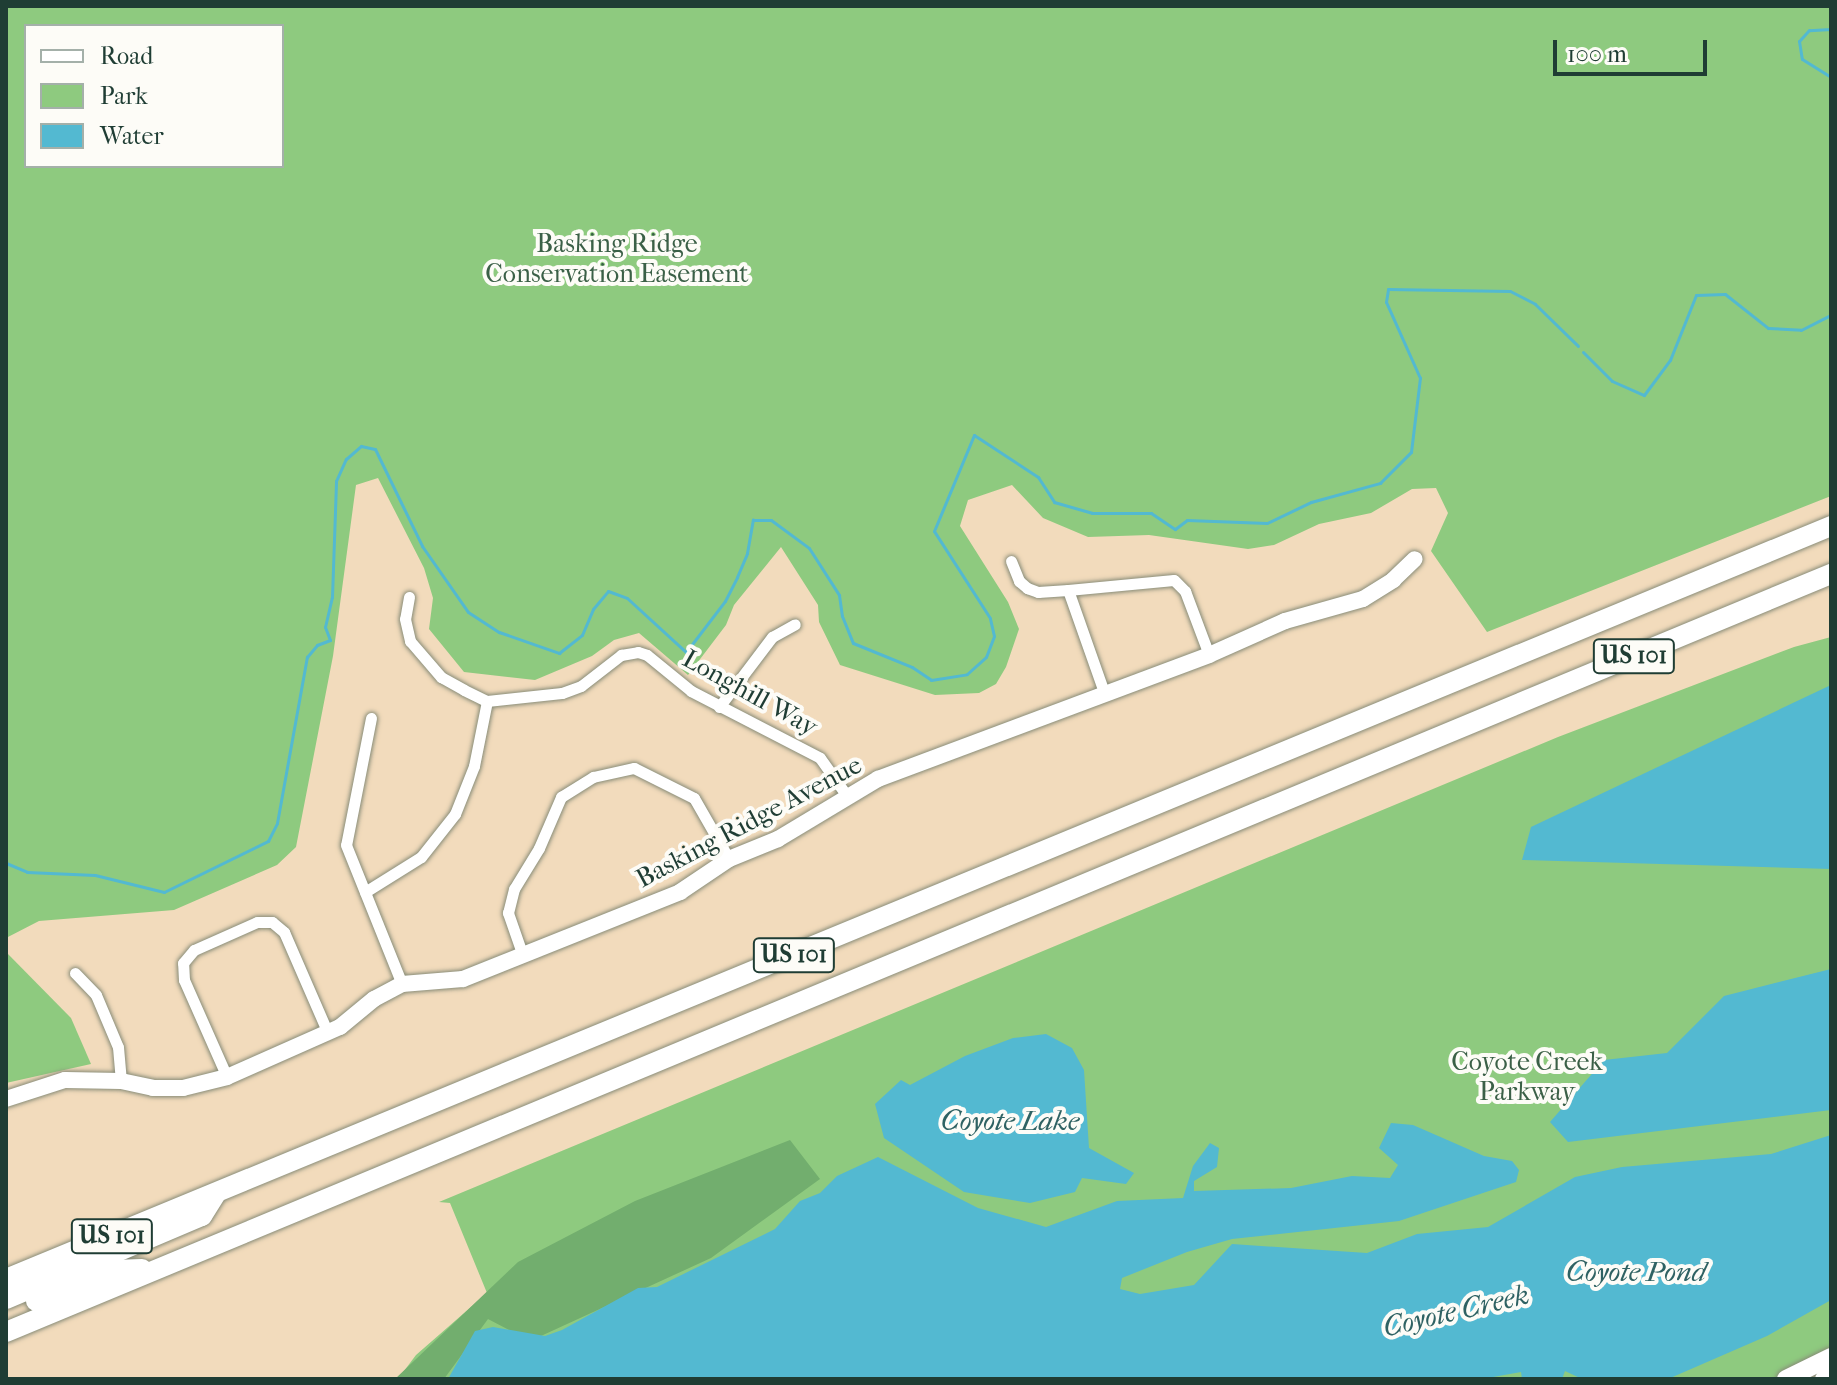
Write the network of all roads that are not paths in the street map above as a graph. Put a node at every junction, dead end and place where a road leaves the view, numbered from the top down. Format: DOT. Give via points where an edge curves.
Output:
graph roads {
  1 [pos="1831,526"];
  2 [pos="1415,559"];
  3 [pos="1011,561"];
  4 [pos="1831,574"];
  5 [pos="1068,590"];
  6 [pos="409,597"];
  7 [pos="795,624"];
  8 [pos="1209,655"];
  9 [pos="1105,695"];
  10 [pos="487,701"];
  11 [pos="719,707"];
  12 [pos="371,718"];
  13 [pos="847,796"];
  14 [pos="729,859"];
  15 [pos="365,892"];
  16 [pos="523,956"];
  17 [pos="75,973"];
  18 [pos="402,984"];
  19 [pos="328,1033"];
  20 [pos="227,1077"];
  21 [pos="121,1081"];
  22 [pos="6,1099"];
  23 [pos="216,1194"];
  24 [pos="153,1269"];
  25 [pos="6,1279"];
  26 [pos="6,1299"];
  27 [pos="6,1313"];
  28 [pos="6,1332"];
  29 [pos="1831,1357"];
  30 [pos="1831,1376"];
  31 [pos="1786,1379"];
  32 [pos="1824,1379"];
  1 -- 23 [label="highway, US 101"];
  2 -- 8 [label="street, Basking Ridge Avenue" via="1363,599 1285,621"];
  3 -- 5 [label="street" via="1027,588"];
  4 -- 24 [label="highway, US 101"];
  5 -- 8 [label="street" via="1174,580 1185,591"];
  5 -- 9 [label="street"];
  6 -- 10 [label="street" via="406,630 424,661 452,685"];
  7 -- 11 [label="street" via="772,637"];
  8 -- 9 [label="street, Basking Ridge Avenue"];
  9 -- 13 [label="street, Basking Ridge Avenue" via="878,779"];
  10 -- 11 [label="street, Longhill Way" via="562,693 581,686 621,655 638,652"];
  10 -- 15 [label="street" via="474,766 455,814 421,857"];
  11 -- 13 [label="street, Longhill Way" via="820,758"];
  12 -- 15 [label="street" via="345,840"];
  13 -- 14 [label="street, Basking Ridge Avenue" via="778,839"];
  14 -- 16 [label="street, Basking Ridge Avenue" via="680,892"];
  14 -- 16 [label="street" via="694,798 634,768 593,777 561,797 514,889 508,913"];
  15 -- 18 [label="street"];
  16 -- 18 [label="street, Basking Ridge Avenue" via="463,979"];
  17 -- 21 [label="street" via="96,995 113,1034"];
  18 -- 19 [label="street, Basking Ridge Avenue"];
  19 -- 20 [label="street, Basking Ridge Avenue"];
  19 -- 20 [label="street" via="284,932 272,922 257,922 194,950 183,963 184,980"];
  20 -- 21 [label="street, Basking Ridge Avenue" via="183,1088"];
  21 -- 22 [label="street, Basking Ridge Avenue" via="65,1080"];
  23 -- 25 [label="highway, US 101"];
  23 -- 26 [label="highway" via="202,1216"];
  24 -- 27 [label="highway" via="113,1270"];
  24 -- 28 [label="highway, US 101"];
  29 -- 31 [label="main road"];
  30 -- 32 [label="main road"];
}
